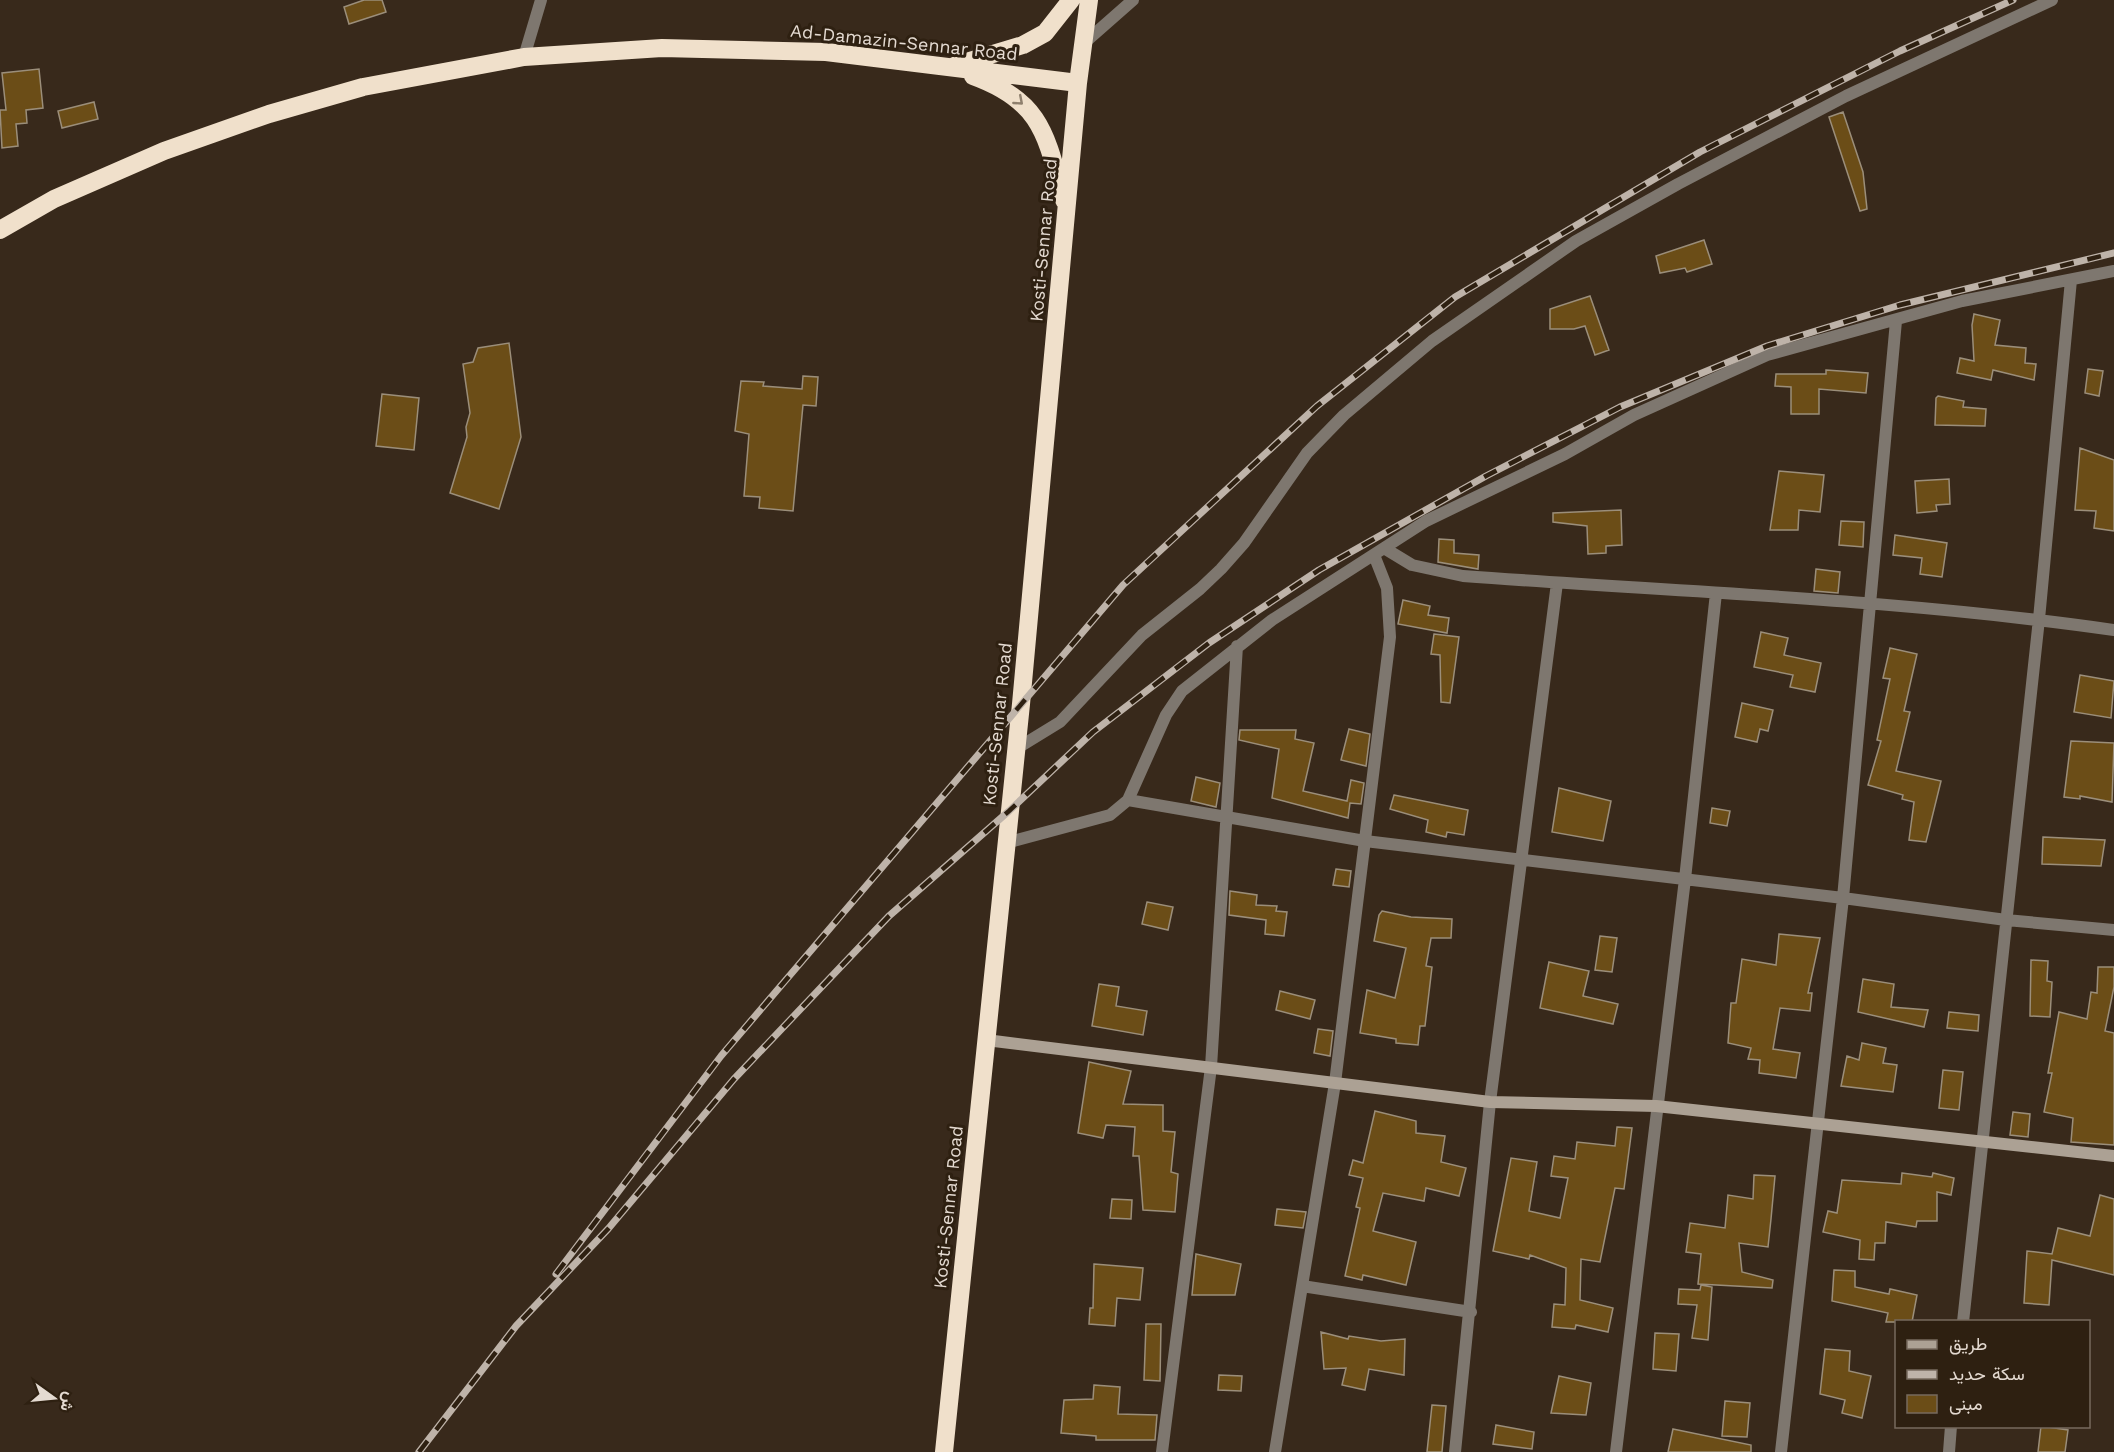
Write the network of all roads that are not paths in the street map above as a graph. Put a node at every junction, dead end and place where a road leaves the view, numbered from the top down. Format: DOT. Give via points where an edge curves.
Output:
graph roads {
  1 [pos="542,0"];
  2 [pos="1071,0"];
  3 [pos="1089,0"];
  4 [pos="1133,0"];
  5 [pos="2052,0"];
  6 [pos="1083,44"];
  7 [pos="524,57"];
  8 [pos="948,67"];
  9 [pos="1078,83"];
  10 [pos="1067,212"];
  11 [pos="0,230"];
  12 [pos="2114,270"];
  13 [pos="2071,280"];
  14 [pos="1896,321"];
  15 [pos="1379,551"];
  16 [pos="1557,583"];
  17 [pos="1716,593"];
  18 [pos="1870,605"];
  19 [pos="2039,619"];
  20 [pos="2114,630"];
  21 [pos="1237,646"];
  22 [pos="1016,749"];
  23 [pos="1128,800"];
  24 [pos="1227,815"];
  25 [pos="1365,841"];
  26 [pos="1006,843"];
  27 [pos="1522,859"];
  28 [pos="1685,879"];
  29 [pos="1843,898"];
  30 [pos="2006,920"];
  31 [pos="2114,930"];
  32 [pos="986,1040"];
  33 [pos="1211,1066"];
  34 [pos="1335,1083"];
  35 [pos="1490,1102"];
  36 [pos="1656,1106"];
  37 [pos="1818,1122"];
  38 [pos="1983,1142"];
  39 [pos="2114,1156"];
  40 [pos="1302,1286"];
  41 [pos="1471,1312"];
  42 [pos="1963,1320"];
  43 [pos="1952,1428"];
  44 [pos="944,1452"];
  45 [pos="1162,1452"];
  46 [pos="1275,1452"];
  47 [pos="1455,1452"];
  48 [pos="1616,1452"];
  49 [pos="1781,1452"];
  50 [pos="1949,1452"];
  1 -- 7 [label="street"];
  2 -- 8 [label="highway" via="1045,33 1023,45"];
  3 -- 6 [label="highway, Kosti-Sennar Road"];
  4 -- 6 [label="street"];
  5 -- 22 [label="street" via="1846,96 1678,184 1576,241 1432,341 1344,415 1307,453 1221,569 1142,635 1060,722"];
  6 -- 9 [label="highway, Kosti-Sennar Road"];
  7 -- 8 [label="highway, Ad-Damazin-Sennar Road" via="719,48 826,52"];
  7 -- 11 [label="highway, Ad-Damazin-Sennar Road" via="363,87 269,114 164,151 54,199"];
  8 -- 9 [label="highway, Ad-Damazin-Sennar Road"];
  8 -- 10 [label="highway, one-way" via="1006,90 1026,106 1041,127"];
  9 -- 10 [label="highway, Kosti-Sennar Road"];
  10 -- 22 [label="highway, Kosti-Sennar Road"];
  12 -- 13 [label="street"];
  13 -- 14 [label="street" via="1962,301"];
  13 -- 19 [label="street"];
  14 -- 15 [label="street" via="1767,355 1710,379 1426,521"];
  14 -- 18 [label="street"];
  15 -- 16 [label="street" via="1439,572"];
  15 -- 21 [label="street"];
  15 -- 25 [label="street" via="1387,588 1390,637"];
  16 -- 17 [label="street"];
  16 -- 27 [label="street"];
  17 -- 18 [label="street"];
  17 -- 28 [label="street"];
  18 -- 19 [label="street"];
  18 -- 29 [label="street"];
  19 -- 20 [label="street"];
  19 -- 30 [label="street"];
  21 -- 23 [label="street" via="1182,691 1166,715"];
  21 -- 24 [label="street"];
  22 -- 26 [label="highway, Kosti-Sennar Road"];
  23 -- 24 [label="street"];
  23 -- 26 [label="street" via="1110,815"];
  24 -- 25 [label="street"];
  24 -- 33 [label="street"];
  25 -- 27 [label="street"];
  25 -- 34 [label="street"];
  26 -- 32 [label="highway, Kosti-Sennar Road"];
  27 -- 28 [label="street"];
  27 -- 35 [label="street"];
  28 -- 29 [label="street"];
  28 -- 36 [label="street"];
  29 -- 30 [label="street"];
  29 -- 37 [label="street"];
  30 -- 31 [label="street"];
  30 -- 38 [label="street"];
  32 -- 33 [label="street"];
  32 -- 44 [label="highway, Kosti-Sennar Road"];
  33 -- 34 [label="street"];
  33 -- 45 [label="street"];
  34 -- 35 [label="street"];
  34 -- 40 [label="street"];
  35 -- 36 [label="street"];
  35 -- 41 [label="street"];
  36 -- 37 [label="street"];
  36 -- 48 [label="street"];
  37 -- 38 [label="street"];
  37 -- 49 [label="street"];
  38 -- 39 [label="street"];
  38 -- 42 [label="street"];
  40 -- 41 [label="street"];
  40 -- 46 [label="street"];
  41 -- 47 [label="street"];
  43 -- 50 [label="street"];
}
